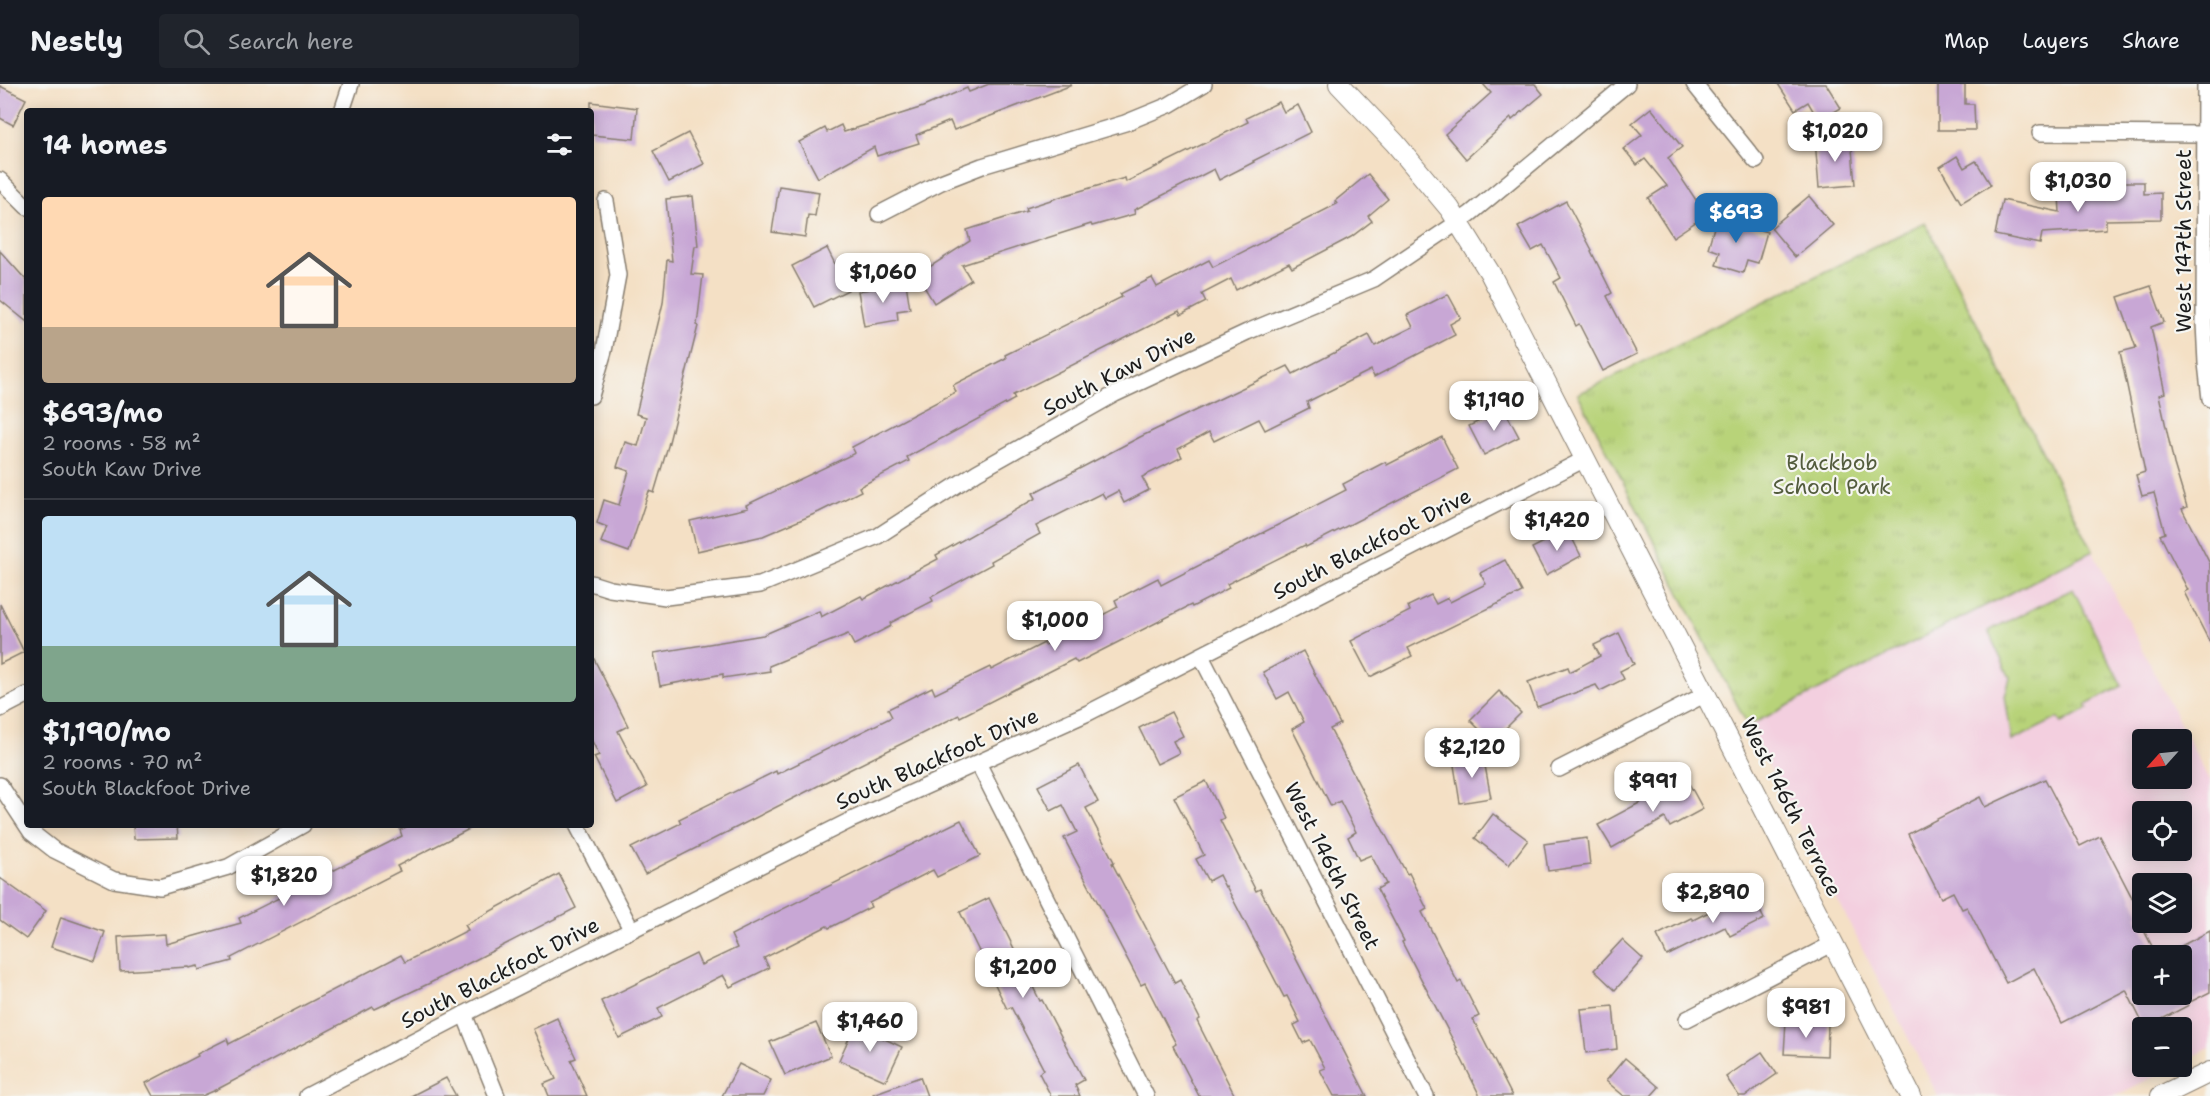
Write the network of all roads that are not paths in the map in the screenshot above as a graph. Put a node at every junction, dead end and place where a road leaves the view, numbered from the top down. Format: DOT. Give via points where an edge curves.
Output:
graph roads {
  1 [pos="351,84"];
  2 [pos="1204,84"];
  3 [pos="1339,84"];
  4 [pos="1627,84"];
  5 [pos="1694,84"];
  6 [pos="2205,84"];
  7 [pos="343,108"];
  8 [pos="2040,133"];
  9 [pos="2205,134"];
  10 [pos="1756,161"];
  11 [pos="0,180"];
  12 [pos="606,201"];
  13 [pos="24,204"];
  14 [pos="879,214"];
  15 [pos="1458,222"];
  16 [pos="2207,262"];
  17 [pos="594,386"];
  18 [pos="2210,399"];
  19 [pos="1585,459"];
  20 [pos="594,584"];
  21 [pos="1201,656"];
  22 [pos="1706,694"];
  23 [pos="24,697"];
  24 [pos="0,709"];
  25 [pos="978,763"];
  26 [pos="1559,769"];
  27 [pos="0,785"];
  28 [pos="24,821"];
  29 [pos="28,828"];
  30 [pos="298,828"];
  31 [pos="579,828"];
  32 [pos="631,929"];
  33 [pos="1834,943"];
  34 [pos="464,1014"];
  35 [pos="1687,1019"];
  36 [pos="2210,1072"];
  37 [pos="307,1096"];
  38 [pos="497,1096"];
  39 [pos="1146,1096"];
  40 [pos="1426,1096"];
  41 [pos="1911,1096"];
  42 [pos="2161,1096"];
  1 -- 7 [label="street"];
  2 -- 14 [label="street" via="1169,105 1125,123 982,166"];
  3 -- 15 [label="street, West 146th Terrace" via="1395,143"];
  4 -- 15 [label="street, South Kaw Drive"];
  5 -- 10 [label="street"];
  6 -- 9 [label="street, West 147th Street"];
  8 -- 9 [label="street"];
  9 -- 16 [label="street, West 147th Street"];
  11 -- 13 [label="street"];
  12 -- 17 [label="street" via="618,275"];
  15 -- 19 [label="street, West 146th Terrace" via="1490,273"];
  15 -- 20 [label="street, South Kaw Drive" via="1374,279 1247,332 1115,394 977,472 878,536 760,585 666,597"];
  16 -- 18 [label="street, West 147th Street" via="2205,353"];
  19 -- 21 [label="street, South Blackfoot Drive"];
  19 -- 22 [label="street, West 146th Terrace"];
  21 -- 25 [label="street, South Blackfoot Drive"];
  21 -- 40 [label="street, West 146th Street"];
  22 -- 26 [label="street"];
  22 -- 33 [label="street, West 146th Terrace"];
  23 -- 24 [label="street"];
  25 -- 32 [label="street, South Blackfoot Drive" via="849,821"];
  25 -- 39 [label="street"];
  27 -- 28 [label="street"];
  29 -- 30 [label="street" via="54,850 114,880 160,887 228,867"];
  31 -- 32 [label="street"];
  32 -- 34 [label="street, South Blackfoot Drive"];
  33 -- 35 [label="street"];
  33 -- 41 [label="street, West 146th Terrace"];
  34 -- 37 [label="street, South Blackfoot Drive"];
  34 -- 38 [label="street"];
  36 -- 42 [label="street"];
}
